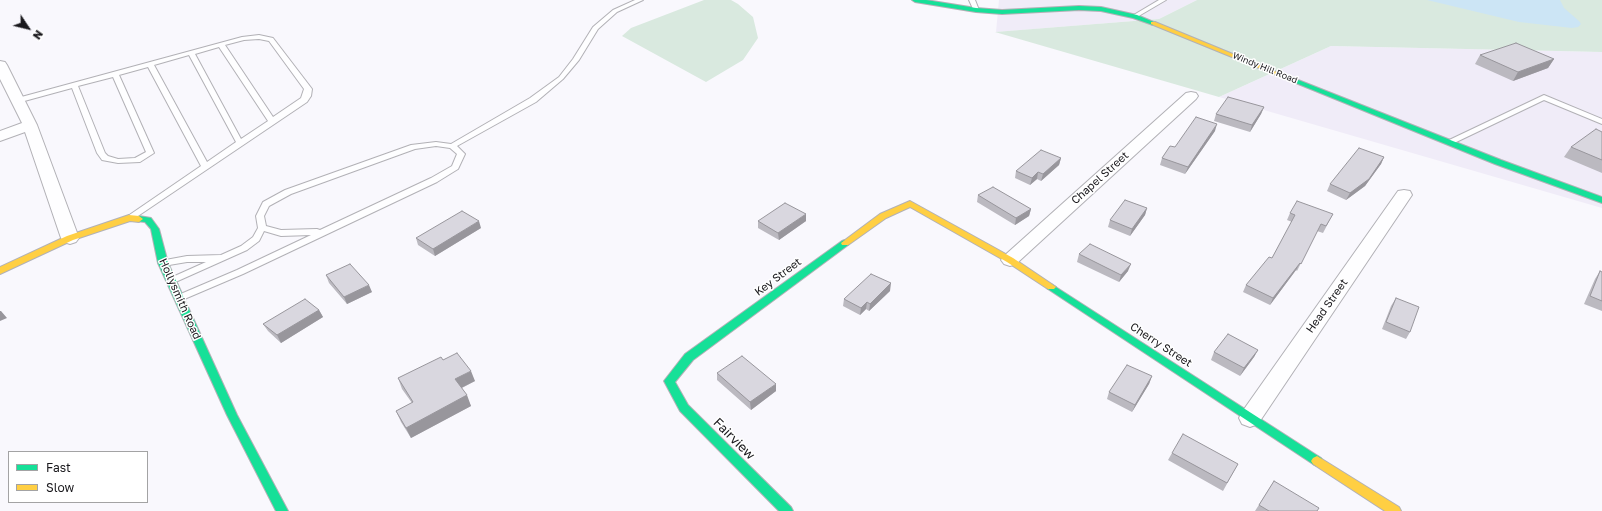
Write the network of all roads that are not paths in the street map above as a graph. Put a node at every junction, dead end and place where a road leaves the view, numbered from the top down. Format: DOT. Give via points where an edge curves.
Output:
graph roads {
  1 [pos="640,0"];
  2 [pos="915,0"];
  3 [pos="972,0"];
  4 [pos="1163,0"];
  5 [pos="976,10"];
  6 [pos="1135,16"];
  7 [pos="221,45"];
  8 [pos="191,53"];
  9 [pos="150,64"];
  10 [pos="0,65"];
  11 [pos="115,74"];
  12 [pos="74,85"];
  13 [pos="1191,96"];
  14 [pos="18,101"];
  15 [pos="272,121"];
  16 [pos="1602,122"];
  17 [pos="30,125"];
  18 [pos="0,136"];
  19 [pos="1448,142"];
  20 [pos="240,143"];
  21 [pos="452,146"];
  22 [pos="205,166"];
  23 [pos="1404,195"];
  24 [pos="1602,200"];
  25 [pos="910,204"];
  26 [pos="128,218"];
  27 [pos="262,228"];
  28 [pos="323,232"];
  29 [pos="70,238"];
  30 [pos="226,257"];
  31 [pos="1010,260"];
  32 [pos="163,263"];
  33 [pos="0,271"];
  34 [pos="171,282"];
  35 [pos="179,298"];
  36 [pos="669,381"];
  37 [pos="1250,418"];
  38 [pos="282,511"];
  39 [pos="787,511"];
  40 [pos="1395,511"];
  1 -- 21 [label="lane" via="615,11 595,28 576,60 561,78 533,100"];
  2 -- 5 [label="street, Windy Hill Road"];
  3 -- 5 [label="lane"];
  4 -- 6 [label="lane"];
  5 -- 6 [label="street, Windy Hill Road" via="1002,12 1079,8 1101,9"];
  6 -- 19 [label="street, Windy Hill Road"];
  7 -- 8 [label="lane"];
  7 -- 15 [label="lane"];
  7 -- 15 [label="lane" via="252,37 271,39 308,89 304,100"];
  8 -- 9 [label="lane"];
  8 -- 20 [label="lane"];
  9 -- 11 [label="lane"];
  9 -- 22 [label="lane"];
  10 -- 14 [label="street"];
  11 -- 12 [label="lane"];
  11 -- 12 [label="lane" via="150,153 137,160 112,160 101,154"];
  12 -- 14 [label="lane"];
  13 -- 31 [label="street, Chapel Street"];
  14 -- 17 [label="street"];
  15 -- 20 [label="lane"];
  16 -- 19 [label="lane" via="1544,97"];
  17 -- 18 [label="street"];
  17 -- 29 [label="street"];
  19 -- 24 [label="street, Windy Hill Road"];
  20 -- 22 [label="lane"];
  21 -- 27 [label="lane" via="436,144 414,147 288,192 266,204 260,216"];
  21 -- 28 [label="lane" via="461,154 455,167 434,180"];
  22 -- 26 [label="lane"];
  23 -- 37 [label="street, Head Street"];
  25 -- 31 [label="street, Cherry Street"];
  25 -- 36 [label="street, Key Street" via="883,216 689,357"];
  26 -- 29 [label="street, Hollysmith Road"];
  26 -- 32 [label="street, Hollysmith Road" via="148,220 154,229"];
  27 -- 28 [label="lane" via="281,233"];
  27 -- 30 [label="lane" via="256,239"];
  28 -- 35 [label="lane"];
  29 -- 33 [label="street, Hollysmith Road"];
  30 -- 32 [label="lane"];
  30 -- 34 [label="lane"];
  31 -- 37 [label="street, Cherry Street"];
  32 -- 34 [label="street, Hollysmith Road"];
  34 -- 35 [label="street, Hollysmith Road"];
  35 -- 38 [label="street, Hollysmith Road" via="232,415"];
  36 -- 39 [label="street, Fairview" via="684,408"];
  37 -- 40 [label="street, Cherry Street"];
}
